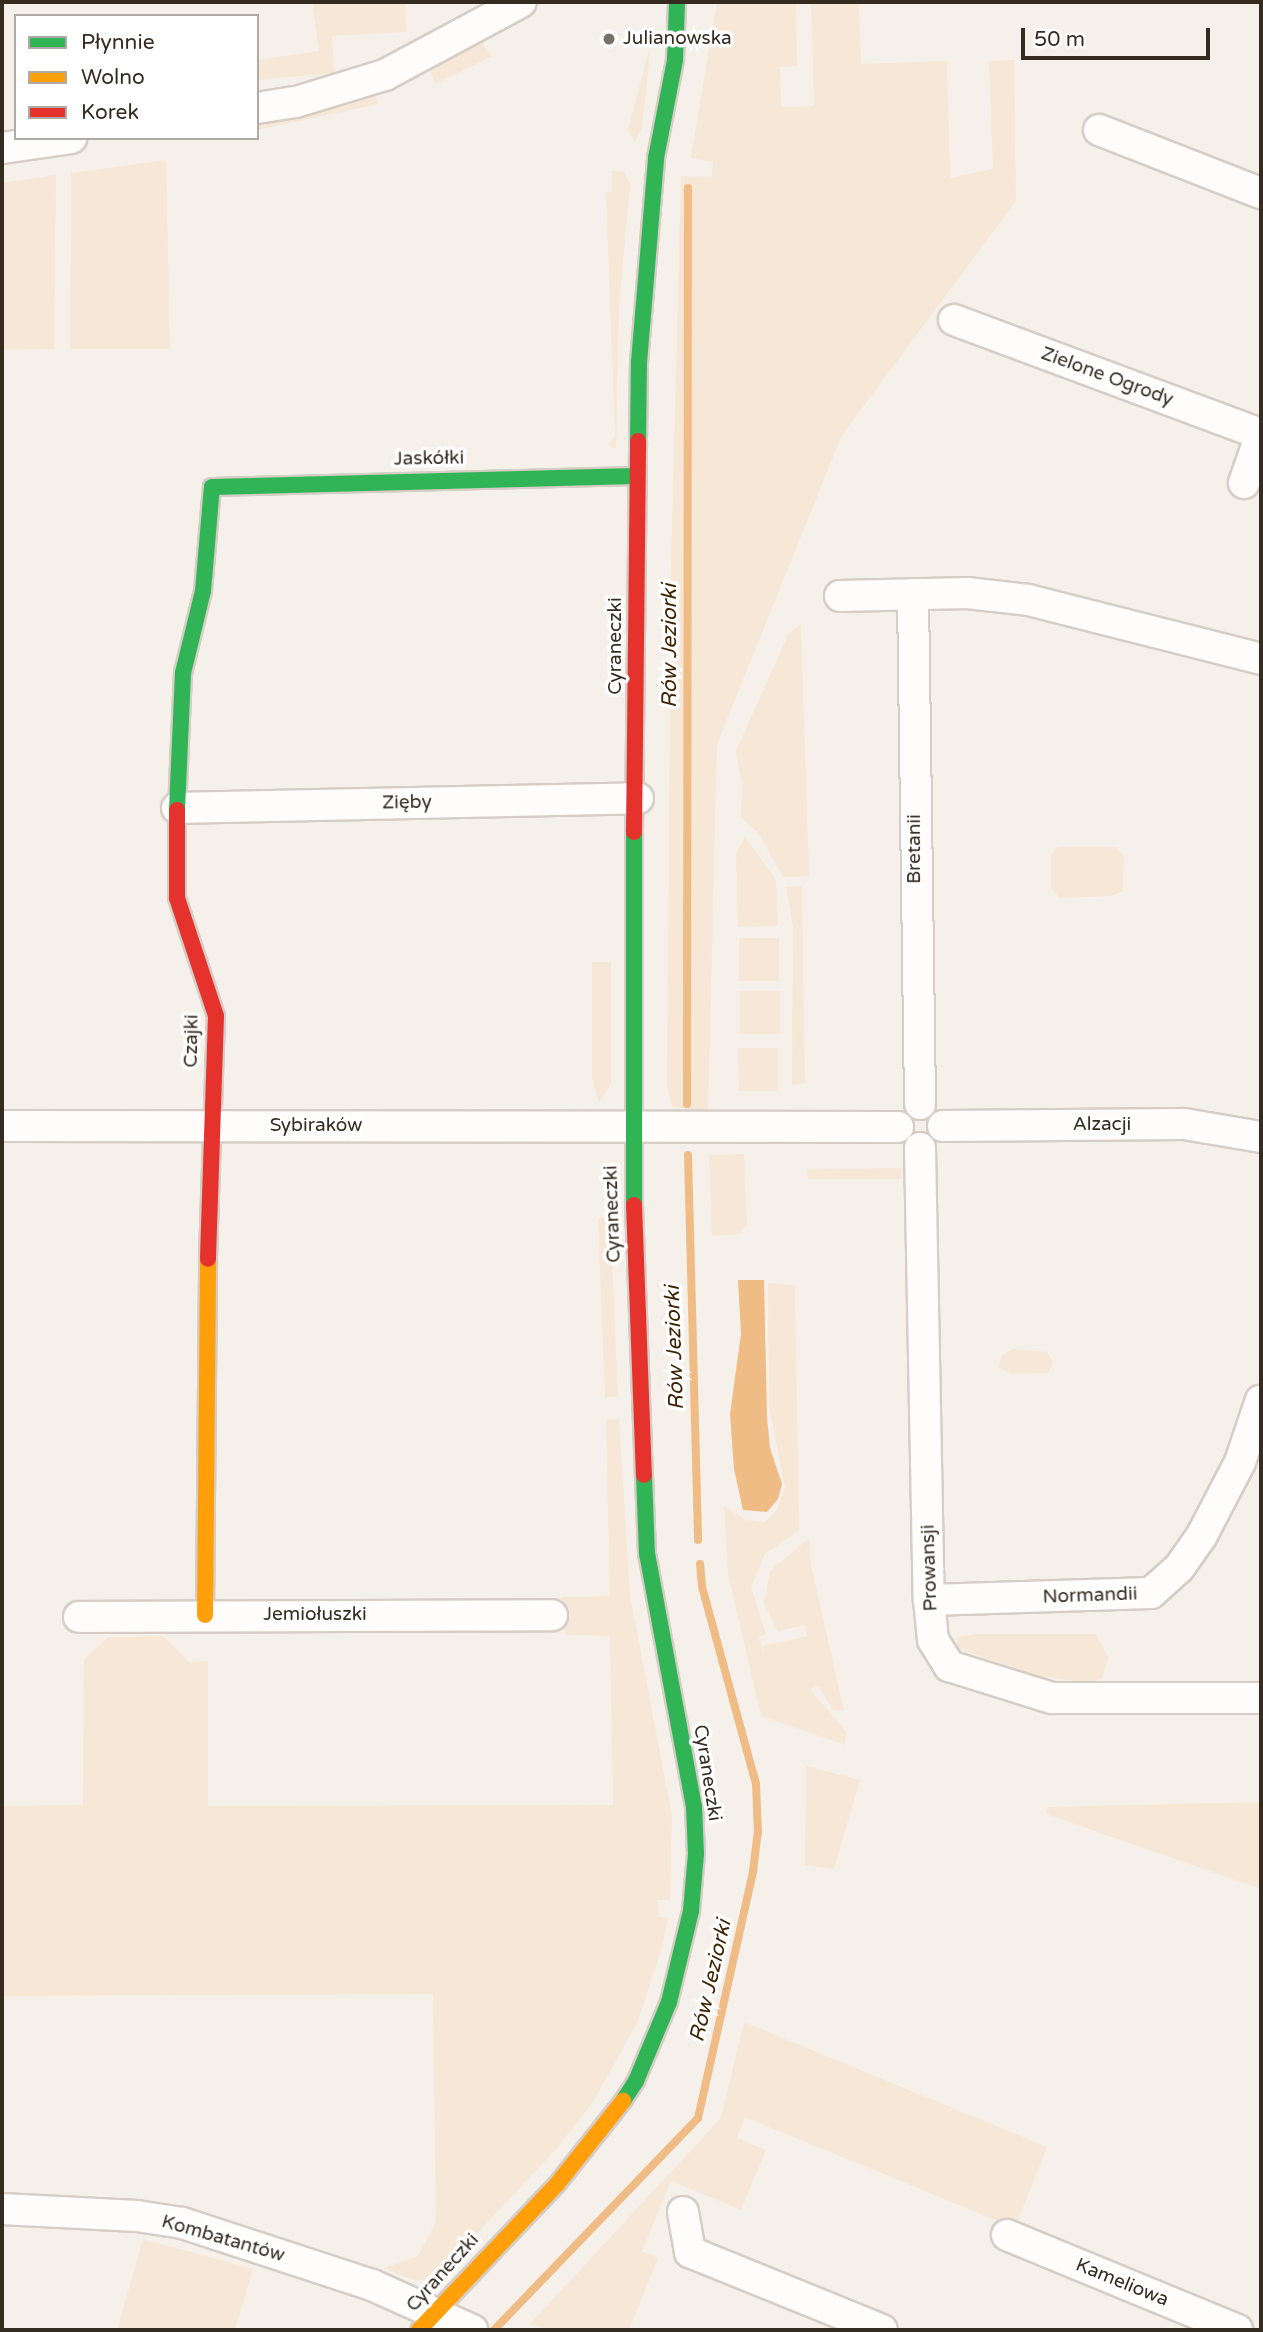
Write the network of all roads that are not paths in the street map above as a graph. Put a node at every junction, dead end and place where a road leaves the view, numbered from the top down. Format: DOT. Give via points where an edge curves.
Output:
graph roads {
  1 [pos="521,2"];
  2 [pos="677,2"];
  3 [pos="259,108"];
  4 [pos="1099,130"];
  5 [pos="57,140"];
  6 [pos="2,148"];
  7 [pos="1261,194"];
  8 [pos="954,320"];
  9 [pos="1261,434"];
  10 [pos="637,476"];
  11 [pos="1244,483"];
  12 [pos="221,484"];
  13 [pos="913,594"];
  14 [pos="840,596"];
  15 [pos="1261,659"];
  16 [pos="638,798"];
  17 [pos="177,808"];
  18 [pos="920,1104"];
  19 [pos="2,1126"];
  20 [pos="943,1126"];
  21 [pos="209,1127"];
  22 [pos="631,1127"];
  23 [pos="898,1127"];
  24 [pos="1261,1137"];
  25 [pos="920,1147"];
  26 [pos="1261,1400"];
  27 [pos="929,1600"];
  28 [pos="205,1615"];
  29 [pos="552,1615"];
  30 [pos="79,1617"];
  31 [pos="1261,1699"];
  32 [pos="2,2209"];
  33 [pos="683,2212"];
  34 [pos="1007,2235"];
  35 [pos="427,2321"];
  36 [pos="472,2330"];
  37 [pos="882,2330"];
  38 [pos="1237,2330"];
  1 -- 3 [label="street" via="385,75 296,102"];
  2 -- 10 [label="street, Cyraneczki" via="675,60 656,158 643,287"];
  4 -- 7 [label="street"];
  5 -- 6 [label="street"];
  8 -- 9 [label="street, Zielone Ogrody"];
  9 -- 11 [label="street, Zielone Ogrody"];
  10 -- 12 [label="street, Jaskółki"];
  10 -- 16 [label="street, Cyraneczki"];
  12 -- 17 [label="street, Czajki" via="212,487 208,498 203,591 183,673"];
  13 -- 14 [label="street"];
  13 -- 15 [label="street" via="1028,600"];
  13 -- 18 [label="street, Bretanii"];
  16 -- 17 [label="street, Zięby"];
  16 -- 22 [label="street, Cyraneczki"];
  17 -- 21 [label="street, Czajki" via="177,898 215,1016"];
  18 -- 20 [label="street" via="933,1108"];
  18 -- 23 [label="street" via="907,1108"];
  19 -- 21 [label="street, Sybiraków"];
  20 -- 24 [label="street, Alzacji" via="1184,1124"];
  20 -- 25 [label="street" via="938,1139"];
  21 -- 22 [label="street, Sybiraków"];
  21 -- 28 [label="street, Czajki"];
  22 -- 23 [label="street"];
  22 -- 35 [label="street, Cyraneczki" via="647,1555 694,1807 691,1911 669,2002 636,2081 604,2129 558,2183"];
  23 -- 25 [label="street" via="908,1144"];
  25 -- 27 [label="street, Prowansji"];
  26 -- 27 [label="street, Normandii" via="1240,1462 1201,1537 1179,1568 1151,1593"];
  27 -- 31 [label="street, Prowansji" via="933,1640 948,1666 1019,1689 1078,1701"];
  28 -- 29 [label="street, Jemiołuszki"];
  28 -- 30 [label="street, Jemiołuszki"];
  32 -- 35 [label="street, Kombatantów" via="182,2223 372,2285"];
  33 -- 37 [label="street" via="690,2252"];
  34 -- 38 [label="street, Kameliowa"];
  35 -- 36 [label="street, Kombatantów"];
}
